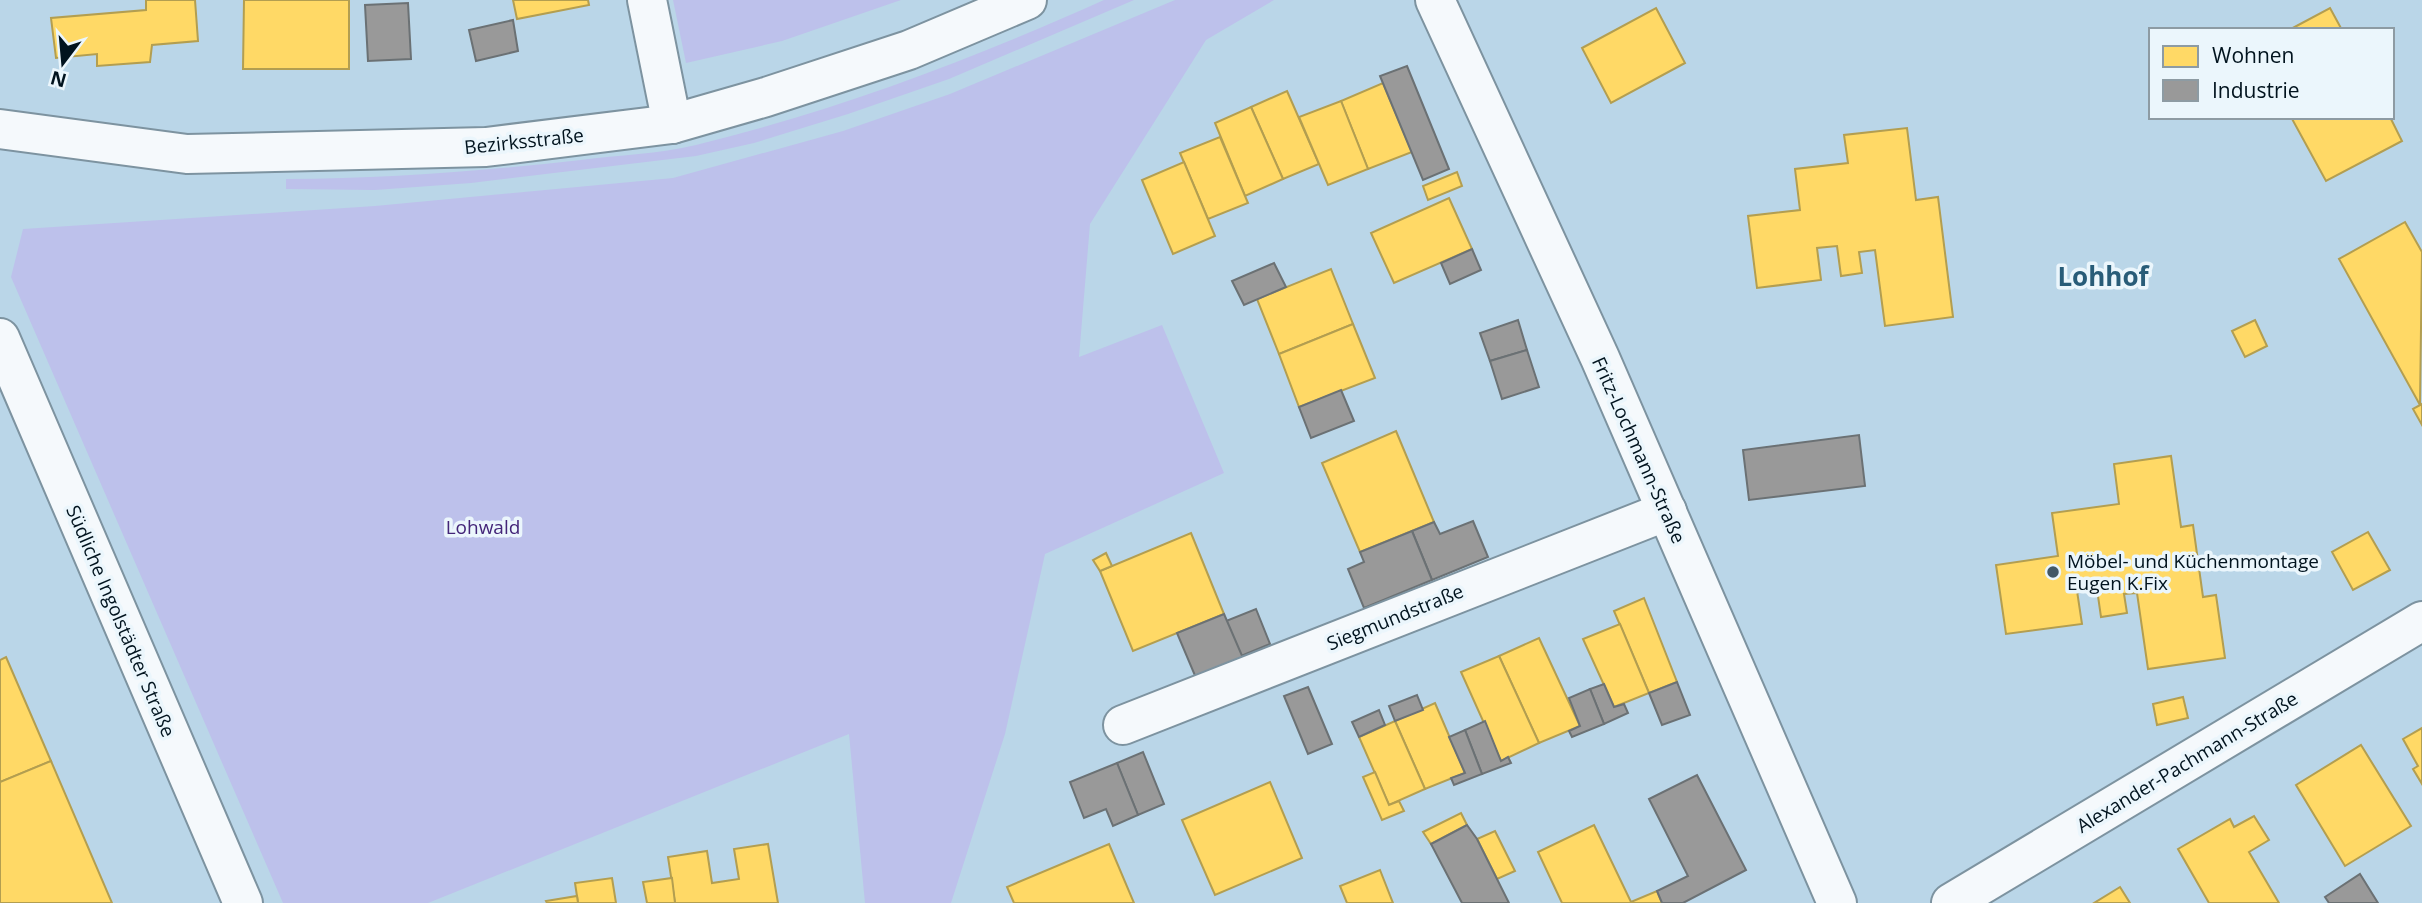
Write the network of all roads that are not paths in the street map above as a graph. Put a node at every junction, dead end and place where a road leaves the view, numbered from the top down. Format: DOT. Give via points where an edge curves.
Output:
graph roads {
  1 [pos="647,0"];
  2 [pos="1027,0"];
  3 [pos="1435,0"];
  4 [pos="672,124"];
  5 [pos="0,129"];
  6 [pos="0,338"];
  7 [pos="1667,511"];
  8 [pos="2422,621"];
  9 [pos="1123,725"];
  10 [pos="243,903"];
  11 [pos="1837,903"];
  12 [pos="1951,903"];
  1 -- 4 [label="street"];
  2 -- 4 [label="street, Bezirksstraße" via="909,50"];
  3 -- 7 [label="street, Fritz-Lochmann-Straße"];
  4 -- 5 [label="street, Bezirksstraße" via="486,147 187,154"];
  6 -- 10 [label="street, Südliche Ingolstädter Straße"];
  7 -- 9 [label="street, Siegmundstraße"];
  7 -- 11 [label="street, Fritz-Lochmann-Straße"];
  8 -- 12 [label="street, Alexander-Pachmann-Straße"];
}
